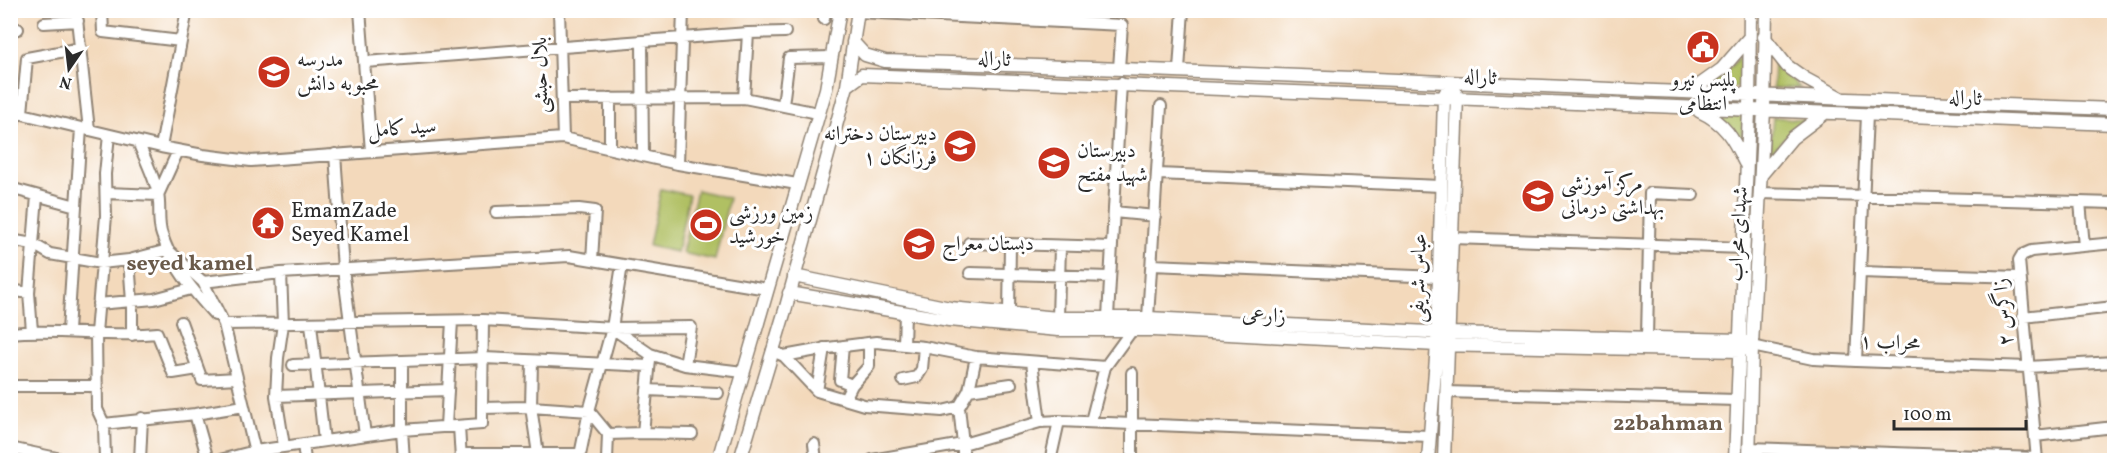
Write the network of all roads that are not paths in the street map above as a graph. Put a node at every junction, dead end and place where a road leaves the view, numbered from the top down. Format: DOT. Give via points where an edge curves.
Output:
graph roads {
  1 [pos="102,10"];
  2 [pos="187,10"];
  3 [pos="360,10"];
  4 [pos="559,10"];
  5 [pos="683,10"];
  6 [pos="840,10"];
  7 [pos="1183,10"];
  8 [pos="1750,10"];
  9 [pos="1766,10"];
  10 [pos="858,11"];
  11 [pos="877,12"];
  12 [pos="1037,15"];
  13 [pos="77,16"];
  14 [pos="44,23"];
  15 [pos="785,32"];
  16 [pos="748,33"];
  17 [pos="1764,37"];
  18 [pos="682,39"];
  19 [pos="1748,39"];
  20 [pos="181,41"];
  21 [pos="642,42"];
  22 [pos="853,42"];
  23 [pos="560,47"];
  24 [pos="81,48"];
  25 [pos="865,55"];
  26 [pos="832,57"];
  27 [pos="365,62"];
  28 [pos="1119,68"];
  29 [pos="1135,68"];
  30 [pos="1181,70"];
  31 [pos="862,75"];
  32 [pos="1451,82"];
  33 [pos="1121,83"];
  34 [pos="1140,84"];
  35 [pos="847,86"];
  36 [pos="1186,86"];
  37 [pos="1691,92"];
  38 [pos="1749,94"];
  39 [pos="1764,95"];
  40 [pos="1451,96"];
  41 [pos="610,98"];
  42 [pos="642,98"];
  43 [pos="680,98"];
  44 [pos="744,98"];
  45 [pos="562,99"];
  46 [pos="1845,100"];
  47 [pos="1867,100"];
  48 [pos="783,105"];
  49 [pos="1161,106"];
  50 [pos="1692,107"];
  51 [pos="2115,109"];
  52 [pos="1764,110"];
  53 [pos="1749,111"];
  54 [pos="16,112"];
  55 [pos="818,112"];
  56 [pos="1825,113"];
  57 [pos="1867,115"];
  58 [pos="2115,124"];
  59 [pos="85,129"];
  60 [pos="109,135"];
  61 [pos="562,138"];
  62 [pos="138,142"];
  63 [pos="10,145"];
  64 [pos="161,147"];
  65 [pos="610,147"];
  66 [pos="178,151"];
  67 [pos="371,151"];
  68 [pos="335,154"];
  69 [pos="643,155"];
  70 [pos="678,164"];
  71 [pos="1747,166"];
  72 [pos="1158,174"];
  73 [pos="1762,174"];
  74 [pos="797,184"];
  75 [pos="1441,186"];
  76 [pos="10,188"];
  77 [pos="106,193"];
  78 [pos="1761,193"];
  79 [pos="158,195"];
  80 [pos="1693,195"];
  81 [pos="37,196"];
  82 [pos="1863,196"];
  83 [pos="2080,202"];
  84 [pos="2115,203"];
  85 [pos="76,206"];
  86 [pos="496,212"];
  87 [pos="1114,212"];
  88 [pos="1155,216"];
  89 [pos="1453,238"];
  90 [pos="10,240"];
  91 [pos="969,243"];
  92 [pos="2115,243"];
  93 [pos="33,244"];
  94 [pos="1010,244"];
  95 [pos="1649,245"];
  96 [pos="1060,246"];
  97 [pos="2084,246"];
  98 [pos="1112,247"];
  99 [pos="1744,248"];
  100 [pos="168,250"];
  101 [pos="72,258"];
  102 [pos="129,260"];
  103 [pos="592,260"];
  104 [pos="101,263"];
  105 [pos="622,265"];
  106 [pos="1152,265"];
  107 [pos="343,269"];
  108 [pos="1860,272"];
  109 [pos="281,273"];
  110 [pos="970,273"];
  111 [pos="1009,274"];
  112 [pos="794,276"];
  113 [pos="1059,276"];
  114 [pos="1110,277"];
  115 [pos="1439,277"];
  116 [pos="2019,277"];
  117 [pos="203,282"];
  118 [pos="191,288"];
  119 [pos="767,289"];
  120 [pos="10,290"];
  121 [pos="29,293"];
  122 [pos="789,293"];
  123 [pos="132,302"];
  124 [pos="98,304"];
  125 [pos="2115,307"];
  126 [pos="905,313"];
  127 [pos="1009,314"];
  128 [pos="1108,317"];
  129 [pos="2023,317"];
  130 [pos="1058,318"];
  131 [pos="1148,318"];
  132 [pos="483,320"];
  133 [pos="452,321"];
  134 [pos="181,322"];
  135 [pos="350,323"];
  136 [pos="224,324"];
  137 [pos="283,324"];
  138 [pos="311,324"];
  139 [pos="1132,324"];
  140 [pos="612,328"];
  141 [pos="32,331"];
  142 [pos="68,331"];
  143 [pos="10,333"];
  144 [pos="96,333"];
  145 [pos="132,335"];
  146 [pos="1647,338"];
  147 [pos="1443,339"];
  148 [pos="869,343"];
  149 [pos="903,345"];
  150 [pos="843,346"];
  151 [pos="1744,346"];
  152 [pos="924,347"];
  153 [pos="824,348"];
  154 [pos="778,353"];
  155 [pos="650,354"];
  156 [pos="976,357"];
  157 [pos="484,358"];
  158 [pos="450,360"];
  159 [pos="402,361"];
  160 [pos="532,361"];
  161 [pos="1856,361"];
  162 [pos="1032,362"];
  163 [pos="2115,362"];
  164 [pos="355,363"];
  165 [pos="315,364"];
  166 [pos="602,364"];
  167 [pos="292,365"];
  168 [pos="685,365"];
  169 [pos="649,366"];
  170 [pos="1105,367"];
  171 [pos="2028,367"];
  172 [pos="198,369"];
  173 [pos="744,372"];
  174 [pos="1132,373"];
  175 [pos="237,378"];
  176 [pos="840,380"];
  177 [pos="903,380"];
  178 [pos="1011,384"];
  179 [pos="10,386"];
  180 [pos="96,386"];
  181 [pos="852,386"];
  182 [pos="448,390"];
  183 [pos="647,390"];
  184 [pos="969,390"];
  185 [pos="817,391"];
  186 [pos="401,392"];
  187 [pos="1446,392"];
  188 [pos="359,393"];
  189 [pos="718,393"];
  190 [pos="318,394"];
  191 [pos="831,395"];
  192 [pos="276,396"];
  193 [pos="845,399"];
  194 [pos="1737,400"];
  195 [pos="244,406"];
  196 [pos="531,407"];
  197 [pos="959,407"];
  198 [pos="482,408"];
  199 [pos="589,411"];
  200 [pos="195,414"];
  201 [pos="142,418"];
  202 [pos="1059,421"];
  203 [pos="1040,422"];
  204 [pos="1091,422"];
  205 [pos="104,424"];
  206 [pos="1132,425"];
  207 [pos="446,426"];
  208 [pos="459,426"];
  209 [pos="2115,427"];
  210 [pos="402,430"];
  211 [pos="643,433"];
  212 [pos="608,434"];
  213 [pos="692,434"];
  214 [pos="365,435"];
  215 [pos="1430,436"];
  216 [pos="2035,436"];
  217 [pos="324,441"];
  218 [pos="303,444"];
  219 [pos="814,444"];
  220 [pos="963,444"];
  221 [pos="284,446"];
  222 [pos="10,448"];
  223 [pos="1749,454"];
  224 [pos="256,455"];
  225 [pos="544,456"];
  226 [pos="461,457"];
  227 [pos="518,457"];
  228 [pos="580,457"];
  229 [pos="1051,457"];
  230 [pos="2037,459"];
  231 [pos="66,460"];
  232 [pos="105,460"];
  233 [pos="140,460"];
  234 [pos="208,460"];
  235 [pos="220,460"];
  236 [pos="305,460"];
  237 [pos="404,460"];
  238 [pos="607,460"];
  239 [pos="718,460"];
  240 [pos="740,460"];
  241 [pos="816,460"];
  242 [pos="872,460"];
  243 [pos="963,460"];
  244 [pos="1132,460"];
  245 [pos="1428,460"];
  246 [pos="1444,460"];
  247 [pos="1735,460"];
  1 -- 20 [label="street" via="103,32"];
  2 -- 20 [label="street"];
  3 -- 27 [label="street"];
  4 -- 23 [label="street, بلال حبشی"];
  5 -- 18 [label="street"];
  6 -- 26 [label="main road"];
  7 -- 30 [label="street"];
  8 -- 19 [label="main road, شهدای محراب"];
  9 -- 17 [label="main road, شهدای محراب"];
  10 -- 11 [label="street"];
  10 -- 22 [label="main road"];
  11 -- 12 [label="street"];
  12 -- 28 [label="street" via="1122,25"];
  13 -- 14 [label="street"];
  13 -- 24 [label="street"];
  15 -- 16 [label="street"];
  16 -- 18 [label="street"];
  16 -- 44 [label="street"];
  17 -- 39 [label="main road, شهدای محراب"];
  17 -- 46 [label="main road" via="1787,66"];
  18 -- 21 [label="street"];
  18 -- 43 [label="street"];
  19 -- 37 [label="main road" via="1722,69"];
  19 -- 38 [label="main road, شهدای محراب"];
  20 -- 64 [label="street"];
  21 -- 23 [label="street"];
  21 -- 42 [label="street"];
  22 -- 25 [label="main road"];
  22 -- 35 [label="main road"];
  23 -- 27 [label="street"];
  23 -- 45 [label="street, بلال حبشی"];
  24 -- 54 [label="street" via="27,58"];
  24 -- 59 [label="street"];
  25 -- 28 [label="main road, ثاراله" via="885,61"];
  25 -- 31 [label="main road" via="857,63"];
  26 -- 48 [label="street" via="789,58"];
  26 -- 55 [label="main road"];
  27 -- 67 [label="street"];
  28 -- 29 [label="main road, ثاراله"];
  29 -- 30 [label="main road, ثاراله"];
  29 -- 34 [label="main road" via="1145,75"];
  30 -- 32 [label="main road, ثاراله"];
  30 -- 36 [label="main road" via="1181,82"];
  31 -- 33 [label="main road, ثاراله"];
  31 -- 35 [label="main road"];
  32 -- 37 [label="main road, ثاراله"];
  32 -- 40 [label="main road"];
  33 -- 34 [label="main road, ثاراله"];
  33 -- 87 [label="street"];
  34 -- 36 [label="main road, ثاراله"];
  35 -- 112 [label="main road"];
  36 -- 40 [label="main road, ثاراله"];
  37 -- 38 [label="main road, ثاراله"];
  37 -- 50 [label="main road" via="1696,99"];
  38 -- 39 [label="main road, ثاراله"];
  38 -- 53 [label="main road, شهدای محراب"];
  39 -- 46 [label="main road, ثاراله"];
  39 -- 52 [label="main road, شهدای محراب"];
  40 -- 50 [label="main road, ثاراله"];
  40 -- 75 [label="main road, عباس شریفی"];
  40 -- 89 [label="main road, عباس شریفی"];
  41 -- 42 [label="street"];
  41 -- 45 [label="street"];
  41 -- 65 [label="street"];
  42 -- 43 [label="street"];
  42 -- 69 [label="street"];
  43 -- 44 [label="street"];
  43 -- 70 [label="street"];
  44 -- 48 [label="street"];
  45 -- 61 [label="street, بلال حبشی"];
  46 -- 47 [label="main road, ثاراله"];
  47 -- 51 [label="main road, ثاراله"];
  47 -- 57 [label="main road"];
  48 -- 55 [label="street"];
  49 -- 72 [label="street"];
  50 -- 53 [label="main road, ثاراله"];
  50 -- 71 [label="main road" via="1714,118 1725,129"];
  52 -- 53 [label="main road, ثاراله"];
  52 -- 56 [label="main road, ثاراله"];
  52 -- 73 [label="main road, شهدای محراب"];
  53 -- 71 [label="main road, شهدای محراب"];
  54 -- 59 [label="street, سید کامل"];
  54 -- 63 [label="street"];
  55 -- 74 [label="main road"];
  56 -- 57 [label="main road, ثاراله"];
  56 -- 73 [label="main road" via="1792,138"];
  57 -- 58 [label="main road, ثاراله"];
  57 -- 82 [label="street"];
  59 -- 60 [label="street, سید کامل"];
  59 -- 85 [label="street"];
  60 -- 62 [label="street, سید کامل"];
  60 -- 77 [label="street"];
  61 -- 65 [label="street, سید کامل"];
  61 -- 67 [label="street, سید کامل"];
  62 -- 64 [label="street, سید کامل"];
  62 -- 79 [label="street"];
  64 -- 66 [label="street, سید کامل"];
  65 -- 69 [label="street, سید کامل"];
  66 -- 68 [label="street, سید کامل" via="251,161"];
  66 -- 79 [label="street"];
  67 -- 68 [label="street, سید کامل"];
  68 -- 107 [label="street"];
  69 -- 70 [label="street, سید کامل"];
  70 -- 74 [label="street, سید کامل"];
  71 -- 99 [label="main road, شهدای محراب"];
  72 -- 75 [label="street"];
  72 -- 88 [label="street"];
  73 -- 78 [label="main road, شهدای محراب"];
  74 -- 119 [label="main road"];
  75 -- 115 [label="main road, عباس شریفی"];
  76 -- 81 [label="street"];
  77 -- 79 [label="street"];
  77 -- 104 [label="street"];
  78 -- 82 [label="street"];
  78 -- 151 [label="main road, شهدای محراب"];
  79 -- 100 [label="street" via="159,223"];
  80 -- 95 [label="street" via="1650,193"];
  81 -- 85 [label="street"];
  81 -- 93 [label="street"];
  82 -- 83 [label="street"];
  82 -- 108 [label="street"];
  83 -- 84 [label="street"];
  83 -- 97 [label="street"];
  85 -- 101 [label="street"];
  86 -- 103 [label="street" via="595,211"];
  87 -- 88 [label="street"];
  87 -- 98 [label="street"];
  88 -- 106 [label="street"];
  89 -- 95 [label="street"];
  89 -- 147 [label="main road, عباس شریفی"];
  90 -- 93 [label="street"];
  91 -- 94 [label="street"];
  92 -- 97 [label="street, زاگرس ۲"];
  93 -- 101 [label="street" via="50,254"];
  93 -- 121 [label="street"];
  94 -- 96 [label="street"];
  94 -- 111 [label="street"];
  95 -- 99 [label="street"];
  95 -- 146 [label="street"];
  96 -- 98 [label="street"];
  96 -- 113 [label="street"];
  97 -- 116 [label="street, زاگرس ۲" via="2022,255"];
  98 -- 114 [label="street"];
  99 -- 151 [label="main road, شهدای محراب"];
  100 -- 102 [label="street"];
  100 -- 117 [label="street"];
  100 -- 118 [label="street"];
  101 -- 104 [label="street"];
  101 -- 142 [label="street"];
  102 -- 104 [label="street"];
  102 -- 123 [label="street"];
  103 -- 105 [label="street"];
  103 -- 107 [label="street" via="569,256"];
  104 -- 124 [label="street"];
  105 -- 119 [label="street"];
  105 -- 140 [label="street"];
  106 -- 115 [label="street"];
  106 -- 131 [label="street"];
  107 -- 109 [label="street"];
  107 -- 135 [label="street"];
  108 -- 116 [label="street"];
  108 -- 161 [label="street"];
  109 -- 117 [label="street"];
  109 -- 137 [label="street"];
  110 -- 111 [label="street"];
  111 -- 113 [label="street"];
  111 -- 127 [label="street"];
  112 -- 122 [label="main road"];
  112 -- 127 [label="main road, زارعی" via="906,301"];
  113 -- 114 [label="street"];
  113 -- 130 [label="street"];
  114 -- 128 [label="street"];
  115 -- 147 [label="main road, عباس شریفی"];
  116 -- 129 [label="street, زاگرس ۲"];
  117 -- 136 [label="street"];
  118 -- 123 [label="street"];
  118 -- 136 [label="street"];
  119 -- 173 [label="main road"];
  120 -- 121 [label="street"];
  121 -- 141 [label="street"];
  122 -- 126 [label="main road, زارعی"];
  122 -- 154 [label="main road"];
  123 -- 124 [label="street"];
  123 -- 145 [label="street"];
  124 -- 144 [label="street"];
  125 -- 129 [label="street"];
  126 -- 139 [label="main road, زارعی" via="1037,328"];
  126 -- 149 [label="street"];
  127 -- 130 [label="main road, زارعی"];
  128 -- 130 [label="main road, زارعی"];
  128 -- 139 [label="main road, زارعی"];
  129 -- 171 [label="street, زاگرس ۲"];
  131 -- 139 [label="main road, زارعی"];
  131 -- 147 [label="main road, زارعی"];
  132 -- 133 [label="street"];
  132 -- 140 [label="street"];
  132 -- 157 [label="street"];
  133 -- 135 [label="street"];
  133 -- 158 [label="street"];
  134 -- 172 [label="street"];
  135 -- 138 [label="street"];
  135 -- 164 [label="street"];
  136 -- 137 [label="street"];
  136 -- 175 [label="street"];
  137 -- 138 [label="street"];
  137 -- 192 [label="street"];
  138 -- 165 [label="street"];
  139 -- 147 [label="main road, زارعی"];
  139 -- 170 [label="street"];
  140 -- 155 [label="street"];
  140 -- 166 [label="street"];
  140 -- 168 [label="street" via="691,327"];
  141 -- 142 [label="street"];
  141 -- 143 [label="street"];
  142 -- 144 [label="street"];
  144 -- 145 [label="street"];
  144 -- 180 [label="street"];
  145 -- 172 [label="street" via="157,333 173,373"];
  146 -- 147 [label="main road, زارعی"];
  146 -- 151 [label="main road, زارعی"];
  147 -- 151 [label="main road, زارعی"];
  147 -- 187 [label="main road, عباس شریفی"];
  147 -- 215 [label="main road, عباس شریفی"];
  148 -- 149 [label="street"];
  148 -- 150 [label="street"];
  148 -- 181 [label="street" via="869,366"];
  149 -- 152 [label="street"];
  150 -- 153 [label="street"];
  150 -- 176 [label="street"];
  151 -- 161 [label="street, محراب ۱" via="1813,359"];
  151 -- 194 [label="main road, شهدای محراب"];
  151 -- 223 [label="main road, شهدای محراب"];
  152 -- 156 [label="street"];
  152 -- 177 [label="street" via="922,369 917,377"];
  153 -- 154 [label="street"];
  153 -- 185 [label="street"];
  154 -- 185 [label="street"];
  154 -- 240 [label="main road"];
  155 -- 168 [label="street"];
  155 -- 169 [label="street"];
  156 -- 162 [label="street"];
  156 -- 184 [label="street"];
  157 -- 158 [label="street"];
  157 -- 160 [label="street"];
  157 -- 198 [label="street"];
  158 -- 159 [label="street"];
  158 -- 182 [label="street"];
  159 -- 164 [label="street"];
  159 -- 186 [label="street"];
  160 -- 166 [label="street"];
  160 -- 196 [label="street"];
  161 -- 171 [label="street, محراب ۱"];
  162 -- 170 [label="street"];
  162 -- 203 [label="street"];
  163 -- 171 [label="street, محراب ۱"];
  164 -- 165 [label="street"];
  164 -- 188 [label="street"];
  165 -- 167 [label="street"];
  165 -- 190 [label="street"];
  166 -- 169 [label="street"];
  166 -- 199 [label="street"];
  168 -- 173 [label="street"];
  169 -- 183 [label="street"];
  170 -- 204 [label="street"];
  171 -- 216 [label="street, زاگرس ۲"];
  172 -- 175 [label="street" via="202,380"];
  173 -- 239 [label="main road"];
  174 -- 206 [label="street"];
  175 -- 195 [label="street"];
  176 -- 181 [label="street"];
  176 -- 191 [label="street"];
  178 -- 184 [label="street"];
  179 -- 180 [label="street"];
  180 -- 205 [label="street" via="97,410"];
  181 -- 193 [label="street"];
  182 -- 186 [label="street"];
  182 -- 207 [label="street"];
  183 -- 189 [label="street"];
  183 -- 211 [label="street"];
  184 -- 197 [label="street"];
  185 -- 191 [label="street"];
  186 -- 188 [label="street"];
  186 -- 210 [label="street"];
  187 -- 194 [label="street"];
  187 -- 246 [label="main road, عباس شریفی"];
  188 -- 190 [label="street"];
  188 -- 214 [label="street"];
  190 -- 192 [label="street"];
  190 -- 217 [label="street"];
  191 -- 193 [label="street"];
  192 -- 221 [label="street"];
  193 -- 197 [label="street" via="908,410"];
  194 -- 247 [label="main road, شهدای محراب"];
  195 -- 200 [label="street"];
  195 -- 224 [label="street"];
  196 -- 198 [label="street"];
  196 -- 199 [label="street"];
  196 -- 225 [label="street"];
  197 -- 220 [label="street"];
  198 -- 208 [label="street" via="482,424"];
  199 -- 212 [label="street"];
  199 -- 228 [label="street"];
  200 -- 201 [label="street"];
  200 -- 234 [label="street"];
  201 -- 205 [label="street"];
  201 -- 233 [label="street"];
  202 -- 203 [label="street"];
  202 -- 204 [label="street"];
  202 -- 229 [label="street"];
  203 -- 220 [label="street"];
  204 -- 206 [label="street"];
  205 -- 232 [label="street"];
  206 -- 215 [label="street"];
  206 -- 244 [label="street"];
  207 -- 208 [label="street"];
  207 -- 210 [label="street"];
  208 -- 226 [label="street"];
  209 -- 216 [label="street"];
  210 -- 214 [label="street"];
  210 -- 237 [label="street"];
  211 -- 212 [label="street"];
  211 -- 213 [label="street"];
  212 -- 238 [label="street"];
  214 -- 217 [label="street"];
  215 -- 245 [label="main road, عباس شریفی"];
  216 -- 230 [label="street, زاگرس ۲"];
  217 -- 218 [label="street"];
  218 -- 221 [label="street"];
  218 -- 236 [label="street"];
  219 -- 241 [label="street"];
  220 -- 242 [label="street"];
  220 -- 243 [label="street"];
  221 -- 224 [label="street"];
  222 -- 231 [label="street"];
  223 -- 230 [label="street"];
  224 -- 235 [label="street"];
  225 -- 227 [label="street"];
  225 -- 228 [label="street"];
  226 -- 227 [label="street"];
}
